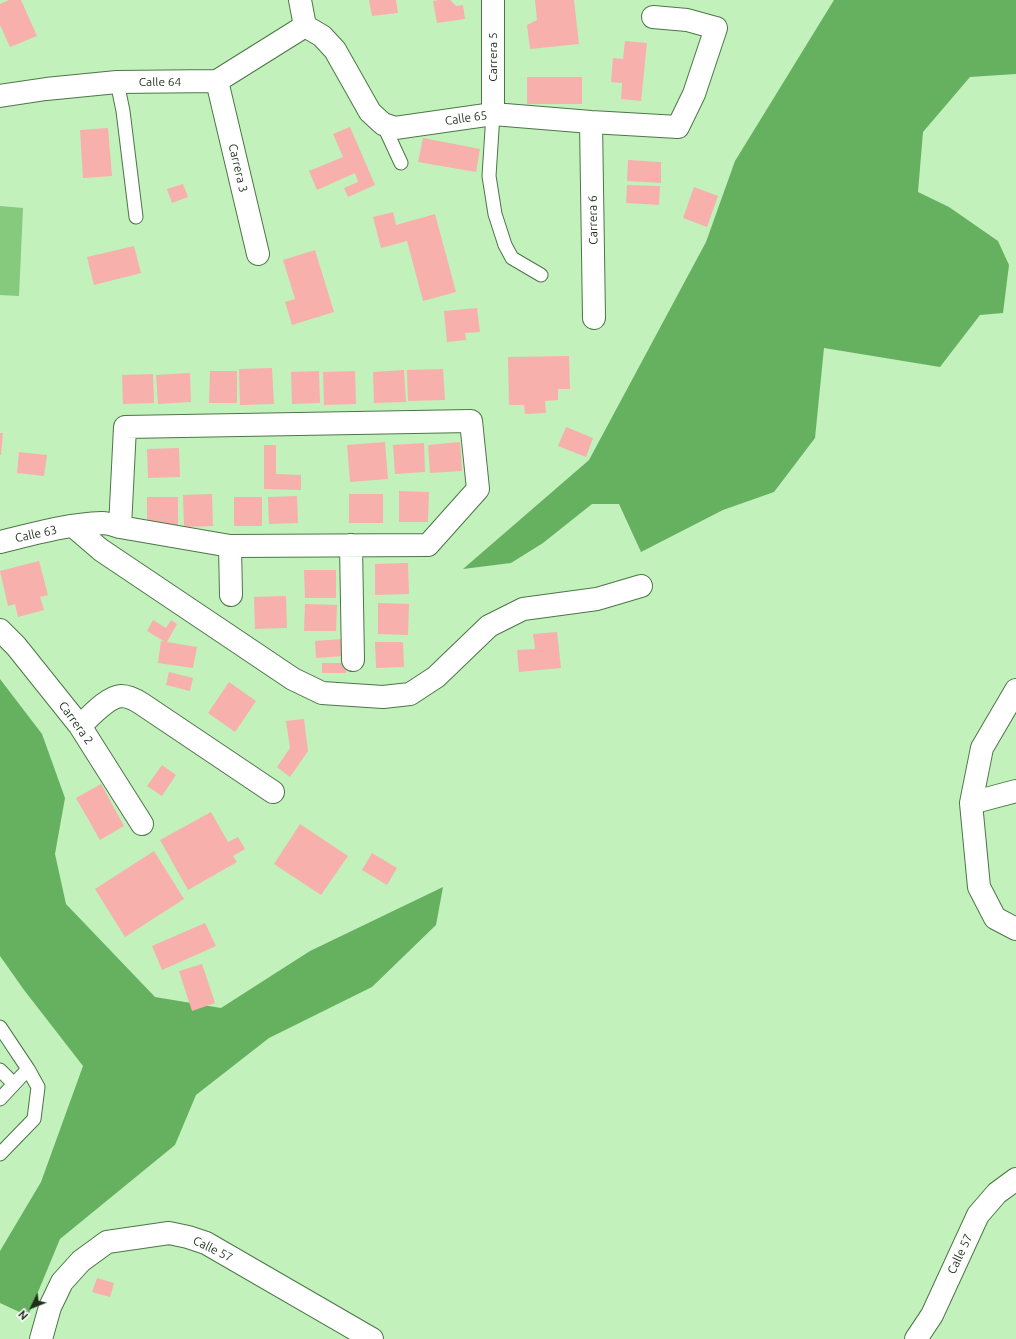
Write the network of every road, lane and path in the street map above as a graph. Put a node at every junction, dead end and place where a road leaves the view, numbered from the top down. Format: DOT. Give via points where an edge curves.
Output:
graph roads {
  1 [pos="300,0"];
  2 [pos="493,0"];
  3 [pos="653,17"];
  4 [pos="305,26"];
  5 [pos="217,81"];
  6 [pos="117,82"];
  7 [pos="0,96"];
  8 [pos="493,114"];
  9 [pos="591,122"];
  10 [pos="383,124"];
  11 [pos="401,164"];
  12 [pos="136,217"];
  13 [pos="258,254"];
  14 [pos="542,275"];
  15 [pos="594,318"];
  16 [pos="73,526"];
  17 [pos="120,527"];
  18 [pos="0,542"];
  19 [pos="351,545"];
  20 [pos="230,546"];
  21 [pos="641,586"];
  22 [pos="232,595"];
  23 [pos="0,630"];
  24 [pos="353,660"];
  25 [pos="1016,690"];
  26 [pos="80,726"];
  27 [pos="1016,791"];
  28 [pos="273,792"];
  29 [pos="971,802"];
  30 [pos="142,824"];
  31 [pos="1016,929"];
  32 [pos="0,1027"];
  33 [pos="28,1069"];
  34 [pos="0,1070"];
  35 [pos="14,1084"];
  36 [pos="0,1099"];
  37 [pos="0,1154"];
  38 [pos="1016,1179"];
  39 [pos="42,1339"];
  40 [pos="372,1339"];
  41 [pos="916,1339"];
  1 -- 4 [label="street"];
  2 -- 8 [label="street, Carrera 5"];
  3 -- 9 [label="street, Calle 65" via="687,20 716,28 694,94 678,126"];
  4 -- 5 [label="street"];
  4 -- 10 [label="street" via="322,36 335,50 370,112"];
  5 -- 6 [label="street, Calle 64"];
  5 -- 13 [label="street, Carrera 3"];
  6 -- 7 [label="street, Calle 64"];
  6 -- 12 [label="lane"];
  8 -- 9 [label="street, Calle 65"];
  8 -- 10 [label="street, Calle 65" via="395,128"];
  8 -- 14 [label="lane" via="489,176 495,214 512,258"];
  9 -- 15 [label="street, Carrera 6"];
  10 -- 11 [label="lane"];
  16 -- 17 [label="street, Calle 63" via="103,523"];
  16 -- 18 [label="street, Calle 63"];
  16 -- 21 [label="street" via="101,550 286,675 322,693 383,697 410,694 436,677 489,626 516,613 596,599"];
  17 -- 19 [label="street, Calle 63" via="125,426 471,421 478,489 428,546"];
  17 -- 20 [label="street, Calle 63"];
  19 -- 20 [label="street, Calle 63"];
  19 -- 24 [label="street"];
  20 -- 22 [label="street"];
  23 -- 26 [label="street, Carrera 2" via="16,646"];
  25 -- 29 [label="street" via="982,748"];
  26 -- 28 [label="street" via="108,701 120,696 129,697"];
  26 -- 30 [label="street, Carrera 2"];
  27 -- 29 [label="street"];
  29 -- 31 [label="street" via="979,887 995,918"];
  32 -- 33 [label="lane"];
  33 -- 35 [label="lane"];
  33 -- 37 [label="lane" via="38,1087 34,1119"];
  34 -- 35 [label="lane"];
  35 -- 36 [label="lane"];
  38 -- 41 [label="street, Calle 57" via="996,1193 978,1215 932,1315"];
  39 -- 40 [label="street, Calle 57" via="50,1307 62,1282 81,1261 107,1242 169,1233 206,1243"];
}
